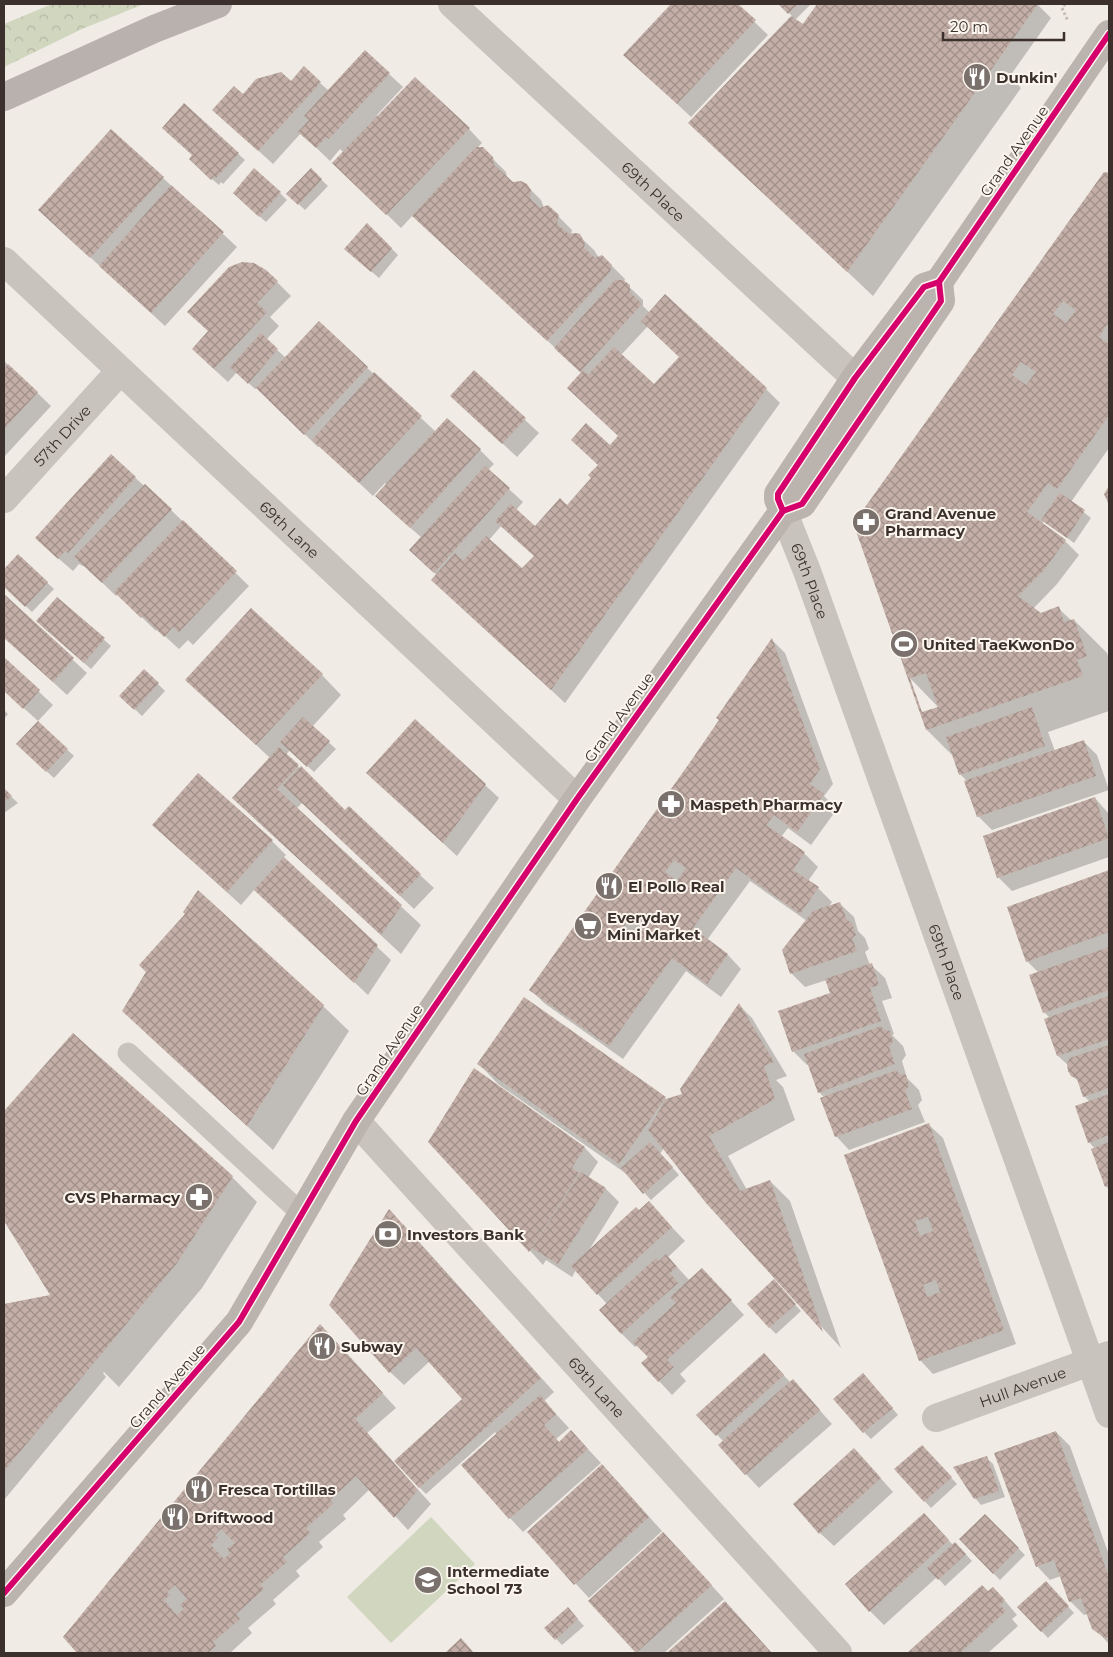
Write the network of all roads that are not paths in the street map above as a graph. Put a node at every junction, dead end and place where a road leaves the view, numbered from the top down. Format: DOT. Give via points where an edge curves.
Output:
graph roads {
  1 [pos="218,4"];
  2 [pos="452,4"];
  3 [pos="1109,34"];
  4 [pos="4,97"];
  5 [pos="4,261"];
  6 [pos="939,282"];
  7 [pos="120,371"];
  8 [pos="855,378"];
  9 [pos="4,499"];
  10 [pos="783,511"];
  11 [pos="577,798"];
  12 [pos="128,1053"];
  13 [pos="356,1121"];
  14 [pos="302,1214"];
  15 [pos="1100,1359"];
  16 [pos="1109,1414"];
  17 [pos="936,1418"];
  18 [pos="4,1593"];
  19 [pos="838,1653"];
  1 -- 4 [label="main road" via="154,29"];
  2 -- 8 [label="street, 69th Place"];
  3 -- 6 [label="main road, Grand Avenue"];
  5 -- 7 [label="street, 69th Lane"];
  6 -- 8 [label="main road, Grand Avenue" via="924,287"];
  6 -- 10 [label="main road, Grand Avenue" via="941,301 880,392 802,504"];
  7 -- 9 [label="street, 57th Drive"];
  7 -- 11 [label="street, 69th Lane"];
  8 -- 10 [label="main road, Grand Avenue" via="778,494"];
  10 -- 11 [label="main road, Grand Avenue"];
  10 -- 15 [label="street, 69th Place"];
  11 -- 13 [label="main road, Grand Avenue"];
  12 -- 14 [label="lane"];
  13 -- 14 [label="main road, Grand Avenue"];
  13 -- 19 [label="street, 69th Lane"];
  14 -- 18 [label="main road, Grand Avenue" via="239,1322"];
  15 -- 16 [label="street, 69th Place"];
  15 -- 17 [label="street, Hull Avenue"];
}
